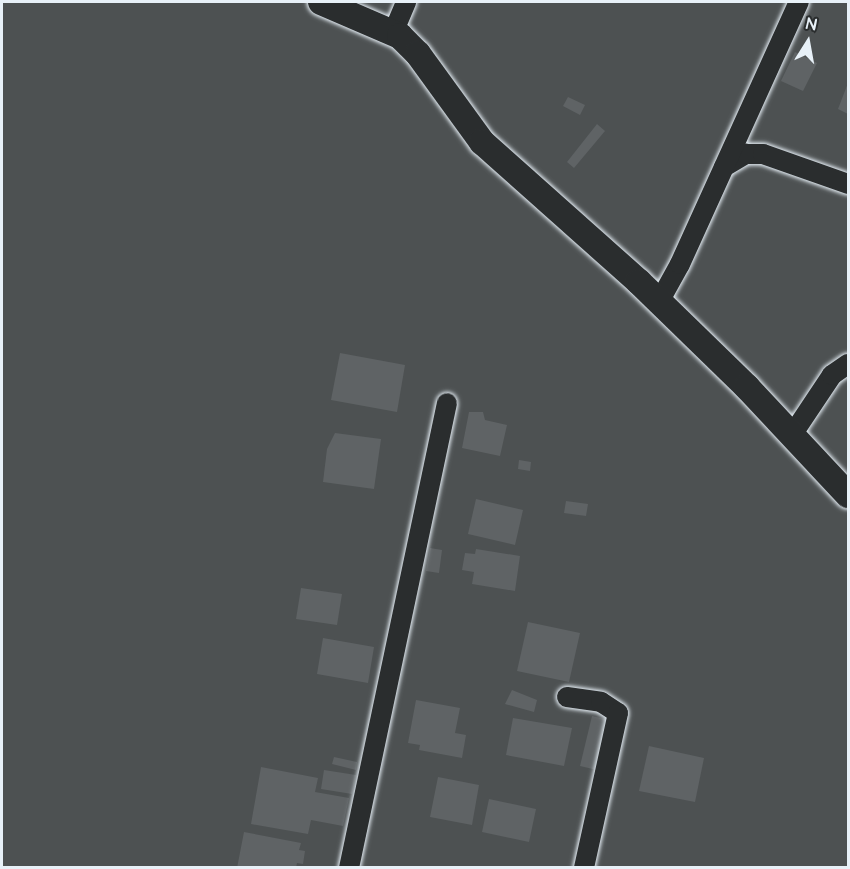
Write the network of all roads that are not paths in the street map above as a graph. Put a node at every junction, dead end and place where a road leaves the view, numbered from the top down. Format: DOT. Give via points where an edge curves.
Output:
graph roads {
  1 [pos="321,2"];
  2 [pos="406,2"];
  3 [pos="799,2"];
  4 [pos="393,33"];
  5 [pos="724,167"];
  6 [pos="849,184"];
  7 [pos="659,302"];
  8 [pos="849,364"];
  9 [pos="447,403"];
  10 [pos="792,435"];
  11 [pos="849,495"];
  12 [pos="567,697"];
  13 [pos="349,867"];
  14 [pos="584,867"];
  1 -- 4 [label="street"];
  2 -- 4 [label="street"];
  3 -- 5 [label="street"];
  4 -- 7 [label="street" via="418,54 482,142"];
  5 -- 6 [label="street" via="746,154 763,154"];
  5 -- 7 [label="street"];
  7 -- 10 [label="street"];
  8 -- 10 [label="street" via="832,375"];
  9 -- 13 [label="street"];
  10 -- 11 [label="street"];
  12 -- 14 [label="street" via="601,702 618,713"];
}
